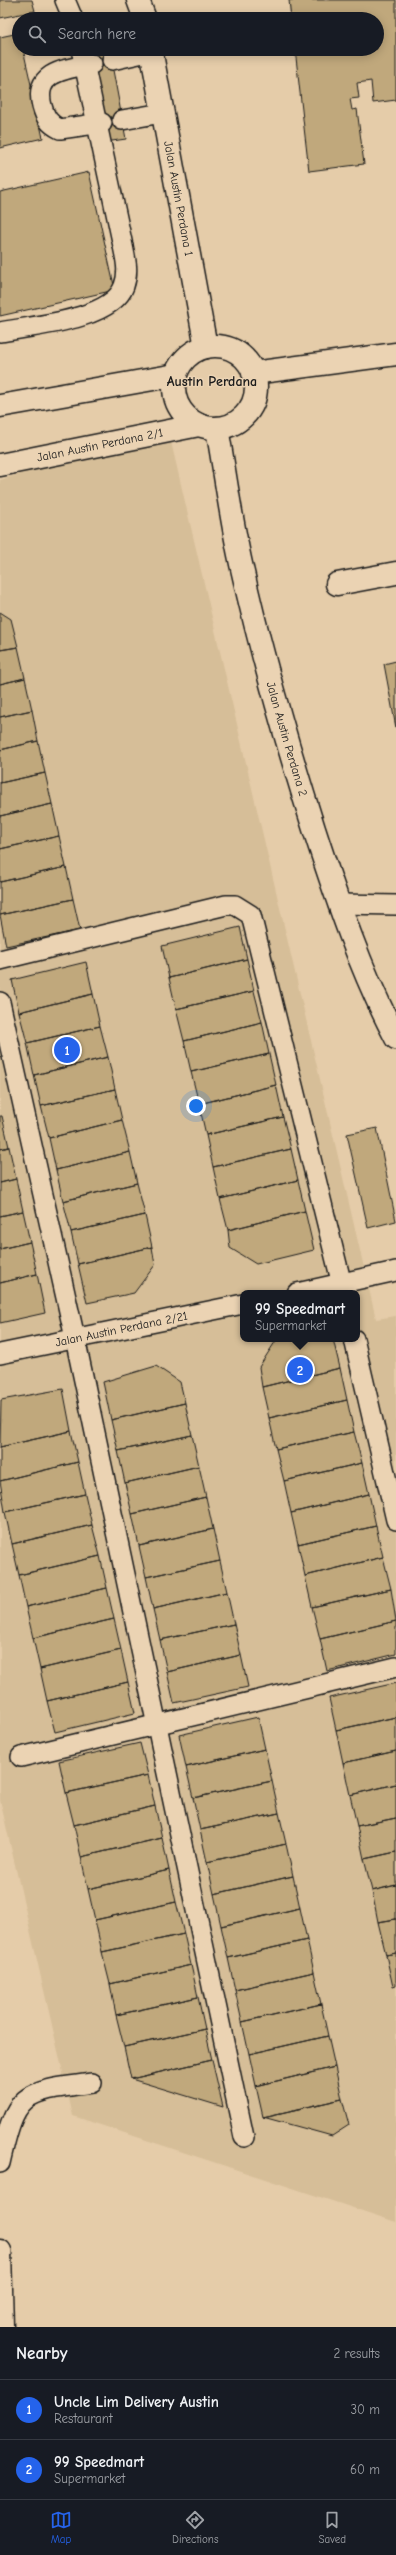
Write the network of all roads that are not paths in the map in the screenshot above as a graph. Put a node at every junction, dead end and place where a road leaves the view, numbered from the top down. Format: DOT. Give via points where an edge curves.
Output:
graph roads {
  1 [pos="65,0"];
  2 [pos="138,0"];
  3 [pos="70,12"];
  4 [pos="142,12"];
  5 [pos="128,56"];
  6 [pos="153,56"];
  7 [pos="86,60"];
  8 [pos="112,60"];
  9 [pos="162,114"];
  10 [pos="122,120"];
  11 [pos="99,124"];
  12 [pos="0,332"];
  13 [pos="206,347"];
  14 [pos="396,354"];
  15 [pos="253,373"];
  16 [pos="176,375"];
  17 [pos="0,406"];
  18 [pos="208,426"];
  19 [pos="0,465"];
  20 [pos="396,573"];
  21 [pos="337,584"];
  22 [pos="339,904"];
  23 [pos="396,905"];
  24 [pos="0,960"];
  25 [pos="0,1002"];
  26 [pos="396,1038"];
  27 [pos="396,1271"];
  28 [pos="343,1288"];
  29 [pos="325,1290"];
  30 [pos="240,1305"];
  31 [pos="75,1338"];
  32 [pos="355,1342"];
  33 [pos="0,1354"];
  34 [pos="396,1520"];
  35 [pos="396,1667"];
  36 [pos="156,1725"];
  37 [pos="21,1757"];
  38 [pos="92,2083"];
  39 [pos="244,2137"];
  40 [pos="0,2163"];
  41 [pos="0,2251"];
  42 [pos="2,2327"];
  1 -- 3 [label="lane"];
  2 -- 4 [label="street"];
  5 -- 8 [label="lane"];
  6 -- 9 [label="street, Jalan Austin Perdana 1"];
  7 -- 11 [label="lane"];
  7 -- 11 [label="lane" via="51,74 44,81 40,100 46,119 60,129"];
  9 -- 10 [label="lane"];
  9 -- 13 [label="street, Jalan Austin Perdana 1"];
  11 -- 12 [label="lane" via="128,270 124,286 115,301 92,313"];
  13 -- 15 [label="street" via="228,348 239,354"];
  13 -- 16 [label="street" via="192,353"];
  14 -- 15 [label="street"];
  15 -- 18 [label="street" via="255,392 249,409 229,426"];
  16 -- 17 [label="street"];
  16 -- 18 [label="street" via="176,399 185,414"];
  18 -- 19 [label="street, Jalan Austin Perdana 2/1"];
  18 -- 22 [label="street, Jalan Austin Perdana 2" via="270,683"];
  20 -- 21 [label="street"];
  22 -- 23 [label="lane"];
  22 -- 26 [label="street, Jalan Austin Perdana 2"];
  24 -- 28 [label="lane" via="226,905 235,905 251,915"];
  25 -- 31 [label="lane"];
  27 -- 28 [label="lane"];
  28 -- 29 [label="lane"];
  30 -- 31 [label="lane, Jalan Austin Perdana 2/21"];
  31 -- 33 [label="lane, Jalan Austin Perdana 2/21"];
  31 -- 36 [label="lane"];
  32 -- 34 [label="lane"];
  35 -- 36 [label="lane"];
  36 -- 37 [label="lane"];
  36 -- 39 [label="lane"];
  38 -- 40 [label="lane" via="42,2091 27,2097 16,2109"];
  41 -- 42 [label="street"];
}
